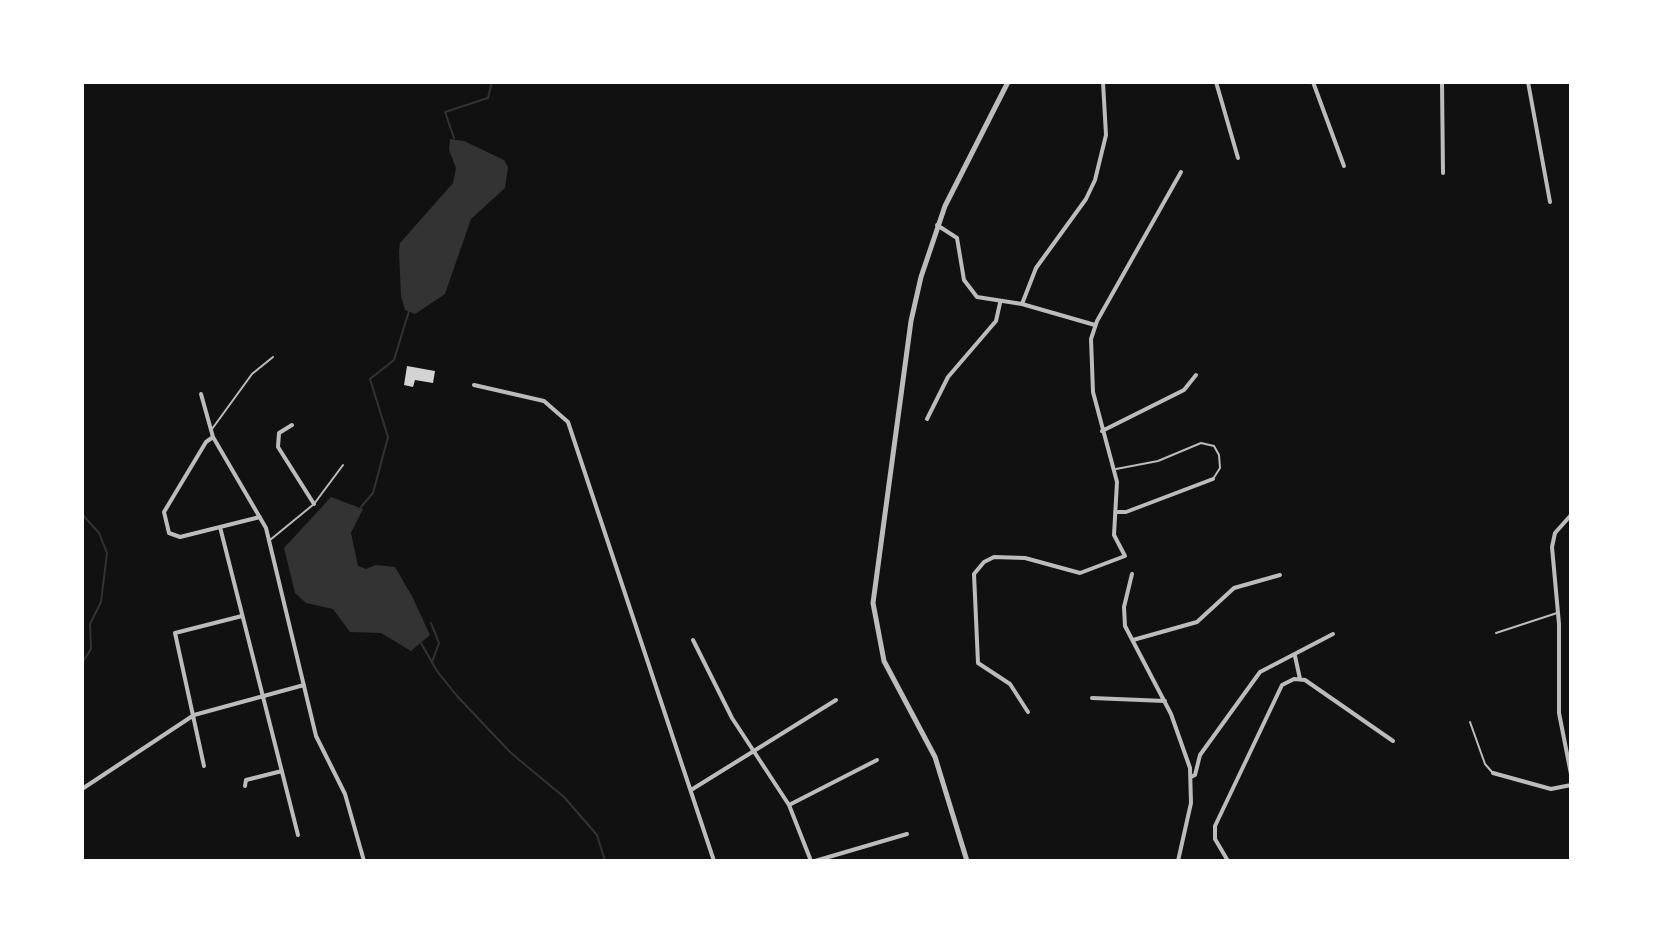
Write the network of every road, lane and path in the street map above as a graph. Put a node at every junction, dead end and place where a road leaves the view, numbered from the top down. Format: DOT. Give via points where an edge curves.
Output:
graph roads {
  1 [pos="1008,82"];
  2 [pos="1103,82"];
  3 [pos="1216,82"];
  4 [pos="1313,82"];
  5 [pos="1442,82"];
  6 [pos="1528,82"];
  7 [pos="1238,158"];
  8 [pos="1344,166"];
  9 [pos="1181,172"];
  10 [pos="1443,173"];
  11 [pos="1550,202"];
  12 [pos="937,225"];
  13 [pos="1000,303"];
  14 [pos="1022,304"];
  15 [pos="1095,325"];
  16 [pos="273,357"];
  17 [pos="1196,375"];
  18 [pos="474,385"];
  19 [pos="201,394"];
  20 [pos="927,419"];
  21 [pos="292,425"];
  22 [pos="211,429"];
  23 [pos="1102,431"];
  24 [pos="213,437"];
  25 [pos="343,465"];
  26 [pos="1115,470"];
  27 [pos="1213,479"];
  28 [pos="314,504"];
  29 [pos="1115,512"];
  30 [pos="1571,515"];
  31 [pos="260,517"];
  32 [pos="220,527"];
  33 [pos="270,540"];
  34 [pos="1132,574"];
  35 [pos="1280,575"];
  36 [pos="1558,612"];
  37 [pos="242,616"];
  38 [pos="1496,633"];
  39 [pos="1333,634"];
  40 [pos="693,640"];
  41 [pos="1133,640"];
  42 [pos="1295,656"];
  43 [pos="1300,679"];
  44 [pos="304,685"];
  45 [pos="262,695"];
  46 [pos="1092,698"];
  47 [pos="836,700"];
  48 [pos="1165,701"];
  49 [pos="1028,712"];
  50 [pos="194,715"];
  51 [pos="1470,722"];
  52 [pos="1393,741"];
  53 [pos="757,751"];
  54 [pos="877,760"];
  55 [pos="204,766"];
  56 [pos="282,771"];
  57 [pos="1493,773"];
  58 [pos="1571,774"];
  59 [pos="1191,777"];
  60 [pos="1571,785"];
  61 [pos="245,786"];
  62 [pos="82,789"];
  63 [pos="691,790"];
  64 [pos="789,805"];
  65 [pos="907,834"];
  66 [pos="298,835"];
  67 [pos="364,861"];
  68 [pos="714,861"];
  69 [pos="813,861"];
  70 [pos="967,861"];
  71 [pos="1178,861"];
  72 [pos="1228,861"];
  1 -- 12 [label="street"];
  2 -- 14 [label="street" via="1106,135 1095,180 1036,268"];
  3 -- 7 [label="street"];
  4 -- 8 [label="street"];
  5 -- 10 [label="street"];
  6 -- 11 [label="street"];
  9 -- 15 [label="street"];
  12 -- 13 [label="street" via="957,238 970,292"];
  12 -- 70 [label="street" via="911,321 874,614 884,661 935,757"];
  13 -- 14 [label="street"];
  13 -- 20 [label="street" via="996,321 948,377"];
  14 -- 15 [label="street"];
  15 -- 23 [label="street" via="1090,363"];
  16 -- 22 [label="lane" via="252,374"];
  17 -- 23 [label="street" via="1184,390"];
  18 -- 63 [label="street" via="544,401 568,422"];
  19 -- 22 [label="street"];
  21 -- 28 [label="street" via="279,433 278,447"];
  22 -- 24 [label="street"];
  23 -- 26 [label="street"];
  24 -- 31 [label="street"];
  24 -- 32 [label="street" via="164,512 174,537"];
  25 -- 28 [label="lane"];
  26 -- 27 [label="lane" via="1158,461 1201,443 1214,446 1219,455 1220,468"];
  26 -- 29 [label="street"];
  27 -- 29 [label="street"];
  28 -- 33 [label="lane"];
  29 -- 49 [label="street" via="1114,535 1125,556 1080,573 1011,556 989,558 977,570 973,586 978,663 1010,684"];
  30 -- 36 [label="street" via="1553,539"];
  31 -- 32 [label="street"];
  31 -- 33 [label="street"];
  32 -- 37 [label="street"];
  33 -- 44 [label="street"];
  34 -- 41 [label="street" via="1123,619"];
  35 -- 41 [label="street" via="1234,588 1197,622"];
  36 -- 38 [label="lane"];
  36 -- 58 [label="street" via="1559,713"];
  37 -- 45 [label="street"];
  37 -- 50 [label="street" via="175,633"];
  39 -- 42 [label="street"];
  40 -- 53 [label="street" via="732,718"];
  41 -- 48 [label="street"];
  42 -- 43 [label="street"];
  42 -- 59 [label="street" via="1260,672 1205,748"];
  43 -- 52 [label="street"];
  43 -- 72 [label="street" via="1276,693 1216,822 1214,836"];
  44 -- 45 [label="street"];
  44 -- 67 [label="street" via="321,751 345,794"];
  45 -- 50 [label="street"];
  45 -- 56 [label="street"];
  46 -- 48 [label="street"];
  47 -- 53 [label="street"];
  48 -- 59 [label="street"];
  50 -- 55 [label="street"];
  50 -- 62 [label="street"];
  51 -- 57 [label="lane"];
  53 -- 63 [label="street"];
  53 -- 64 [label="street"];
  54 -- 64 [label="street"];
  56 -- 61 [label="street" via="246,780"];
  56 -- 66 [label="street"];
  57 -- 60 [label="street" via="1551,789"];
  59 -- 71 [label="street"];
  63 -- 68 [label="street"];
  64 -- 69 [label="street"];
  65 -- 69 [label="street"];
}
